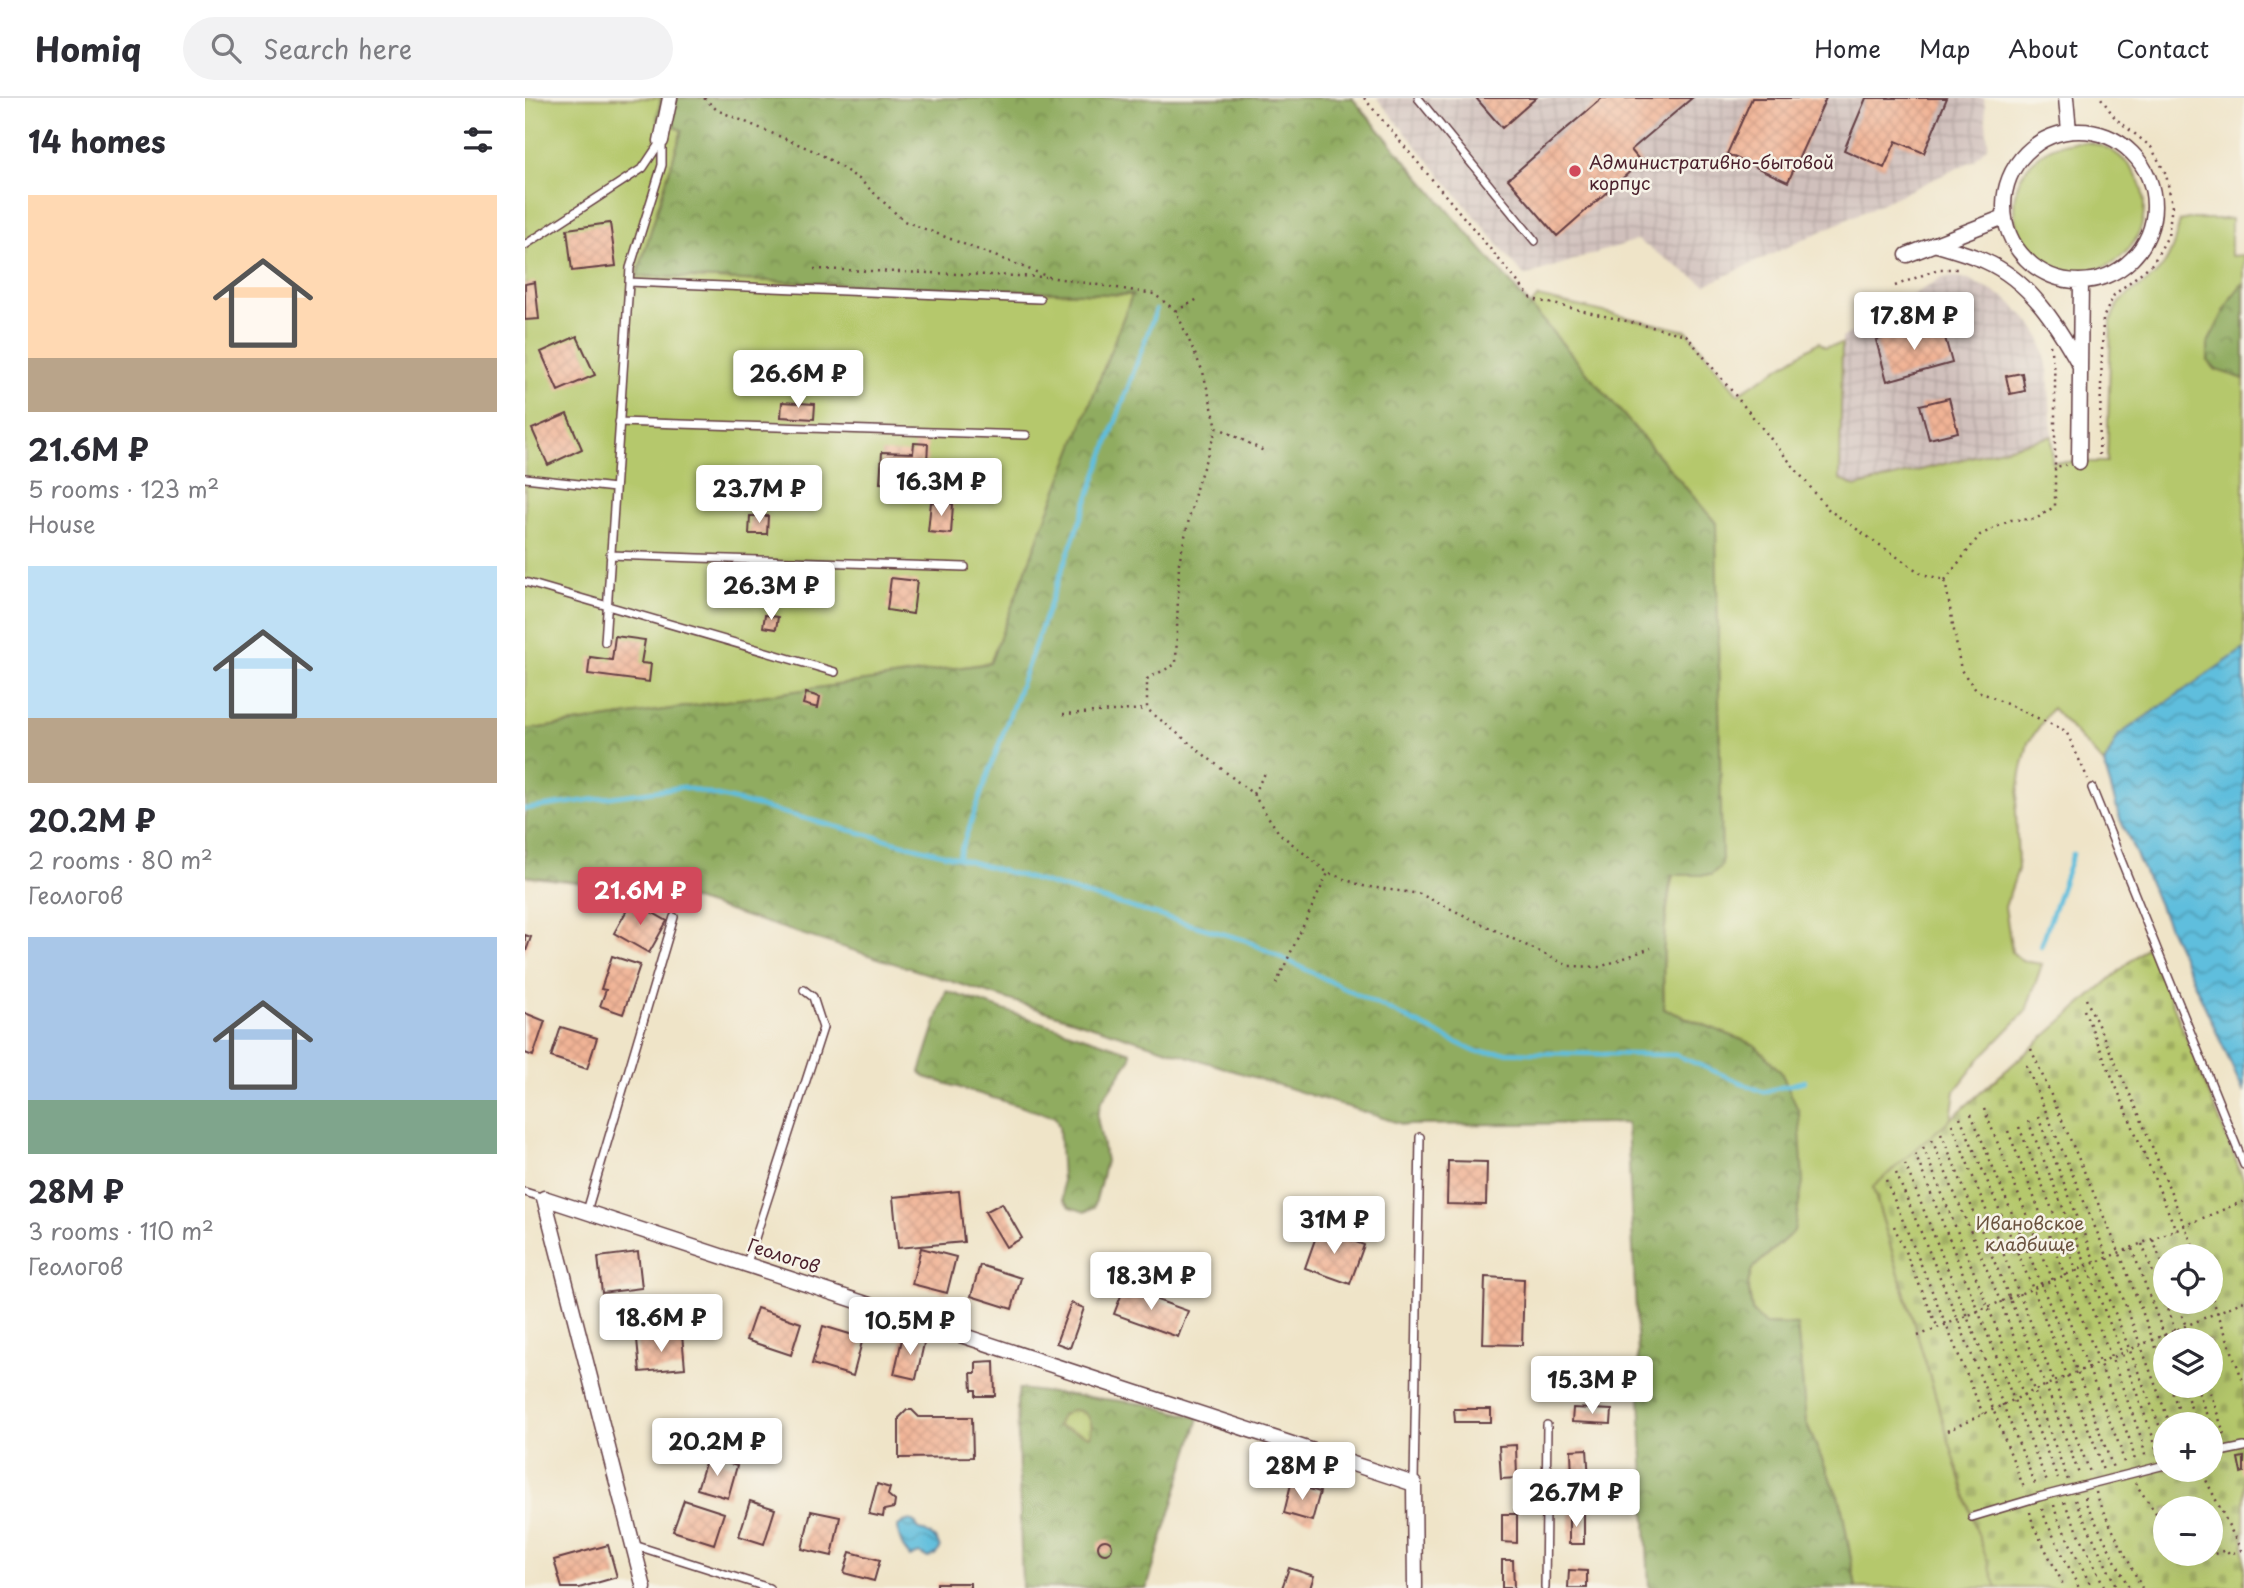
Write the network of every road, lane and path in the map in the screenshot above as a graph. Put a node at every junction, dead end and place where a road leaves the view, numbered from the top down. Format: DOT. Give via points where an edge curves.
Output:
graph roads {
  1 [pos="670,98"];
  2 [pos="704,98"];
  3 [pos="1364,98"];
  4 [pos="1417,98"];
  5 [pos="2066,98"];
  6 [pos="2101,98"];
  7 [pos="2069,131"];
  8 [pos="661,141"];
  9 [pos="2004,217"];
  10 [pos="1535,241"];
  11 [pos="1934,244"];
  12 [pos="525,245"];
  13 [pos="1907,254"];
  14 [pos="814,269"];
  15 [pos="1969,270"];
  16 [pos="1049,277"];
  17 [pos="629,282"];
  18 [pos="2081,282"];
  19 [pos="1895,286"];
  20 [pos="1040,299"];
  21 [pos="1198,299"];
  22 [pos="1176,311"];
  23 [pos="2048,338"];
  24 [pos="2080,363"];
  25 [pos="619,422"];
  26 [pos="1217,427"];
  27 [pos="1026,435"];
  28 [pos="1266,452"];
  29 [pos="2099,455"];
  30 [pos="2079,462"];
  31 [pos="2055,467"];
  32 [pos="525,478"];
  33 [pos="615,488"];
  34 [pos="610,555"];
  35 [pos="965,567"];
  36 [pos="1945,580"];
  37 [pos="525,582"];
  38 [pos="607,606"];
  39 [pos="605,642"];
  40 [pos="835,673"];
  41 [pos="1147,709"];
  42 [pos="1063,714"];
  43 [pos="1266,769"];
  44 [pos="2092,788"];
  45 [pos="1253,794"];
  46 [pos="1328,873"];
  47 [pos="674,917"];
  48 [pos="1651,948"];
  49 [pos="1276,984"];
  50 [pos="804,990"];
  51 [pos="2086,999"];
  52 [pos="2084,1010"];
  53 [pos="2032,1049"];
  54 [pos="2026,1065"];
  55 [pos="1984,1108"];
  56 [pos="1971,1114"];
  57 [pos="2038,1116"];
  58 [pos="1960,1117"];
  59 [pos="2028,1121"];
  60 [pos="1952,1124"];
  61 [pos="2019,1127"];
  62 [pos="2008,1131"];
  63 [pos="1941,1133"];
  64 [pos="1420,1137"];
  65 [pos="1932,1140"];
  66 [pos="1923,1147"];
  67 [pos="1915,1154"];
  68 [pos="1905,1164"];
  69 [pos="2244,1165"];
  70 [pos="1896,1173"];
  71 [pos="1886,1180"];
  72 [pos="525,1192"];
  73 [pos="544,1198"];
  74 [pos="2244,1201"];
  75 [pos="587,1211"];
  76 [pos="1894,1226"];
  77 [pos="2186,1227"];
  78 [pos="2177,1230"];
  79 [pos="2153,1240"];
  80 [pos="2142,1244"];
  81 [pos="2155,1244"];
  82 [pos="2192,1244"];
  83 [pos="2131,1249"];
  84 [pos="2120,1254"];
  85 [pos="2108,1258"];
  86 [pos="747,1263"];
  87 [pos="2097,1263"];
  88 [pos="2087,1267"];
  89 [pos="2076,1272"];
  90 [pos="2065,1276"];
  91 [pos="2054,1281"];
  92 [pos="2042,1286"];
  93 [pos="2033,1289"];
  94 [pos="2021,1294"];
  95 [pos="2011,1298"];
  96 [pos="2244,1301"];
  97 [pos="2001,1303"];
  98 [pos="1989,1307"];
  99 [pos="1978,1312"];
  100 [pos="2223,1312"];
  101 [pos="2181,1314"];
  102 [pos="2218,1314"];
  103 [pos="1968,1316"];
  104 [pos="1958,1320"];
  105 [pos="1947,1325"];
  106 [pos="2186,1327"];
  107 [pos="1938,1328"];
  108 [pos="2162,1328"];
  109 [pos="2174,1328"];
  110 [pos="1918,1336"];
  111 [pos="2153,1338"];
  112 [pos="2153,1341"];
  113 [pos="2143,1346"];
  114 [pos="2132,1350"];
  115 [pos="2122,1354"];
  116 [pos="2112,1359"];
  117 [pos="2100,1364"];
  118 [pos="2089,1368"];
  119 [pos="2078,1373"];
  120 [pos="2067,1377"];
  121 [pos="2056,1382"];
  122 [pos="2244,1384"];
  123 [pos="2046,1386"];
  124 [pos="2035,1390"];
  125 [pos="2025,1395"];
  126 [pos="2212,1398"];
  127 [pos="2015,1399"];
  128 [pos="2004,1404"];
  129 [pos="1994,1409"];
  130 [pos="2155,1412"];
  131 [pos="2166,1412"];
  132 [pos="1983,1414"];
  133 [pos="1547,1425"];
  134 [pos="1947,1431"];
  135 [pos="2153,1437"];
  136 [pos="2244,1447"];
  137 [pos="2229,1450"];
  138 [pos="2223,1451"];
  139 [pos="2153,1468"];
  140 [pos="2148,1469"];
  141 [pos="2131,1473"];
  142 [pos="2116,1476"];
  143 [pos="2105,1479"];
  144 [pos="2093,1482"];
  145 [pos="1414,1484"];
  146 [pos="2082,1485"];
  147 [pos="2071,1488"];
  148 [pos="2061,1491"];
  149 [pos="2052,1493"];
  150 [pos="2039,1497"];
  151 [pos="2028,1500"];
  152 [pos="2153,1510"];
  153 [pos="2223,1514"];
  154 [pos="1972,1517"];
  155 [pos="633,1545"];
  156 [pos="2223,1551"];
  157 [pos="644,1588"];
  158 [pos="769,1588"];
  159 [pos="1415,1588"];
  160 [pos="1545,1588"];
  161 [pos="2065,1588"];
  162 [pos="2079,1588"];
  163 [pos="2092,1588"];
  164 [pos="2105,1588"];
  165 [pos="2117,1588"];
  166 [pos="2129,1588"];
  167 [pos="2143,1588"];
  1 -- 8 [label="street"];
  2 -- 16 [label="path" via="717,110 819,153 859,179 904,220"];
  3 -- 36 [label="path" via="1532,299 1686,335 1829,510 1922,574"];
  4 -- 10 [label="lane"];
  5 -- 7 [label="street"];
  6 -- 29 [label="path" via="2115,118 2151,147 2167,174 2172,205 2168,236 2153,263 2115,295 2106,310"];
  7 -- 9 [label="street" via="2050,136 2019,160 2008,178"];
  7 -- 18 [label="street" via="2113,138 2131,151 2153,189 2150,233 2139,253 2103,278"];
  8 -- 12 [label="lane" via="643,167"];
  8 -- 17 [label="lane" via="662,166"];
  9 -- 11 [label="street"];
  9 -- 18 [label="street" via="2008,234 2030,264 2045,274"];
  11 -- 13 [label="street"];
  11 -- 24 [label="street" via="1986,261 2009,276 2042,305"];
  14 -- 16 [label="path"];
  15 -- 19 [label="path" via="1942,268"];
  16 -- 22 [label="path" via="1154,294"];
  17 -- 20 [label="lane"];
  17 -- 25 [label="lane"];
  18 -- 24 [label="street"];
  21 -- 22 [label="path"];
  22 -- 26 [label="path" via="1203,372"];
  23 -- 31 [label="path" via="2055,378"];
  24 -- 30 [label="street"];
  25 -- 27 [label="lane"];
  25 -- 33 [label="lane"];
  26 -- 28 [label="path"];
  26 -- 41 [label="path" via="1197,485 1179,562 1176,664 1147,679"];
  30 -- 31 [label="path"];
  31 -- 36 [label="path" via="2055,506 2036,519 2011,520 1980,535"];
  32 -- 33 [label="lane"];
  33 -- 34 [label="lane"];
  34 -- 35 [label="lane"];
  34 -- 38 [label="lane"];
  36 -- 44 [label="path" via="1961,670 1976,690 2066,731"];
  37 -- 38 [label="lane"];
  38 -- 39 [label="lane"];
  38 -- 40 [label="lane"];
  41 -- 42 [label="path"];
  41 -- 45 [label="path"];
  43 -- 45 [label="path"];
  44 -- 69 [label="lane"];
  45 -- 46 [label="path" via="1279,833"];
  46 -- 48 [label="path" via="1363,886 1420,894 1569,966 1600,967"];
  46 -- 49 [label="path"];
  47 -- 75 [label="lane"];
  50 -- 86 [label="lane" via="813,997 823,1028"];
  51 -- 77 [label="path"];
  52 -- 78 [label="path"];
  53 -- 84 [label="path"];
  54 -- 85 [label="path"];
  55 -- 91 [label="path"];
  56 -- 92 [label="path"];
  57 -- 87 [label="path"];
  58 -- 93 [label="path"];
  59 -- 88 [label="path"];
  60 -- 94 [label="path"];
  61 -- 89 [label="path"];
  62 -- 90 [label="path"];
  63 -- 95 [label="path"];
  64 -- 145 [label="lane"];
  65 -- 97 [label="path"];
  66 -- 98 [label="path"];
  67 -- 99 [label="path"];
  68 -- 103 [label="path"];
  70 -- 104 [label="path"];
  71 -- 105 [label="path"];
  72 -- 73 [label="lane"];
  73 -- 75 [label="street, Геологов"];
  73 -- 155 [label="street"];
  74 -- 77 [label="path"];
  75 -- 86 [label="street, Геологов"];
  76 -- 107 [label="path"];
  77 -- 78 [label="path"];
  77 -- 82 [label="path"];
  78 -- 79 [label="path"];
  79 -- 80 [label="path"];
  79 -- 81 [label="path"];
  80 -- 83 [label="path"];
  80 -- 109 [label="path"];
  83 -- 84 [label="path"];
  83 -- 108 [label="path"];
  84 -- 85 [label="path"];
  84 -- 111 [label="path"];
  85 -- 87 [label="path"];
  85 -- 113 [label="path"];
  86 -- 145 [label="street, Геологов"];
  87 -- 88 [label="path"];
  87 -- 114 [label="path"];
  88 -- 89 [label="path"];
  88 -- 115 [label="path"];
  89 -- 90 [label="path"];
  89 -- 116 [label="path"];
  90 -- 91 [label="path"];
  90 -- 117 [label="path"];
  91 -- 92 [label="path"];
  91 -- 118 [label="path"];
  92 -- 93 [label="path"];
  92 -- 119 [label="path"];
  93 -- 94 [label="path"];
  93 -- 120 [label="path"];
  94 -- 95 [label="path"];
  94 -- 121 [label="path"];
  95 -- 97 [label="path"];
  95 -- 123 [label="path"];
  96 -- 100 [label="path"];
  97 -- 98 [label="path"];
  97 -- 124 [label="path"];
  98 -- 99 [label="path"];
  98 -- 125 [label="path"];
  99 -- 103 [label="path"];
  99 -- 127 [label="path"];
  101 -- 106 [label="path"];
  102 -- 106 [label="path"];
  102 -- 122 [label="path"];
  103 -- 104 [label="path"];
  103 -- 128 [label="path"];
  104 -- 105 [label="path"];
  104 -- 129 [label="path"];
  105 -- 107 [label="path"];
  105 -- 132 [label="path"];
  107 -- 110 [label="path"];
  112 -- 113 [label="path"];
  113 -- 114 [label="path"];
  113 -- 131 [label="path"];
  114 -- 115 [label="path"];
  114 -- 130 [label="path"];
  115 -- 116 [label="path"];
  115 -- 135 [label="path"];
  116 -- 117 [label="path"];
  116 -- 140 [label="path"];
  117 -- 118 [label="path"];
  117 -- 141 [label="path" via="2131,1443"];
  118 -- 119 [label="path"];
  118 -- 141 [label="path"];
  119 -- 120 [label="path"];
  119 -- 142 [label="path"];
  120 -- 121 [label="path"];
  120 -- 143 [label="path"];
  121 -- 123 [label="path"];
  121 -- 144 [label="path"];
  123 -- 124 [label="path"];
  123 -- 146 [label="path"];
  124 -- 125 [label="path"];
  124 -- 147 [label="path"];
  125 -- 127 [label="path"];
  125 -- 148 [label="path"];
  126 -- 137 [label="path"];
  127 -- 128 [label="path"];
  127 -- 149 [label="path"];
  128 -- 129 [label="path"];
  128 -- 150 [label="path"];
  129 -- 132 [label="path"];
  129 -- 151 [label="path"];
  132 -- 134 [label="path"];
  133 -- 160 [label="lane"];
  136 -- 137 [label="lane"];
  137 -- 138 [label="lane"];
  139 -- 140 [label="lane"];
  140 -- 141 [label="lane"];
  141 -- 142 [label="lane"];
  141 -- 152 [label="path"];
  142 -- 143 [label="lane"];
  143 -- 144 [label="lane"];
  144 -- 146 [label="lane"];
  144 -- 167 [label="path" via="2098,1501"];
  145 -- 159 [label="street"];
  146 -- 147 [label="lane"];
  146 -- 166 [label="path" via="2087,1505"];
  147 -- 148 [label="lane"];
  147 -- 165 [label="path"];
  148 -- 149 [label="lane"];
  148 -- 164 [label="path" via="2067,1513"];
  149 -- 150 [label="lane"];
  149 -- 163 [label="path" via="2057,1517"];
  150 -- 151 [label="lane"];
  150 -- 162 [label="path"];
  151 -- 154 [label="lane"];
  151 -- 161 [label="path" via="2033,1525"];
  153 -- 156 [label="path" via="2241,1550 2230,1555"];
  155 -- 157 [label="street"];
  155 -- 158 [label="lane"];
}
